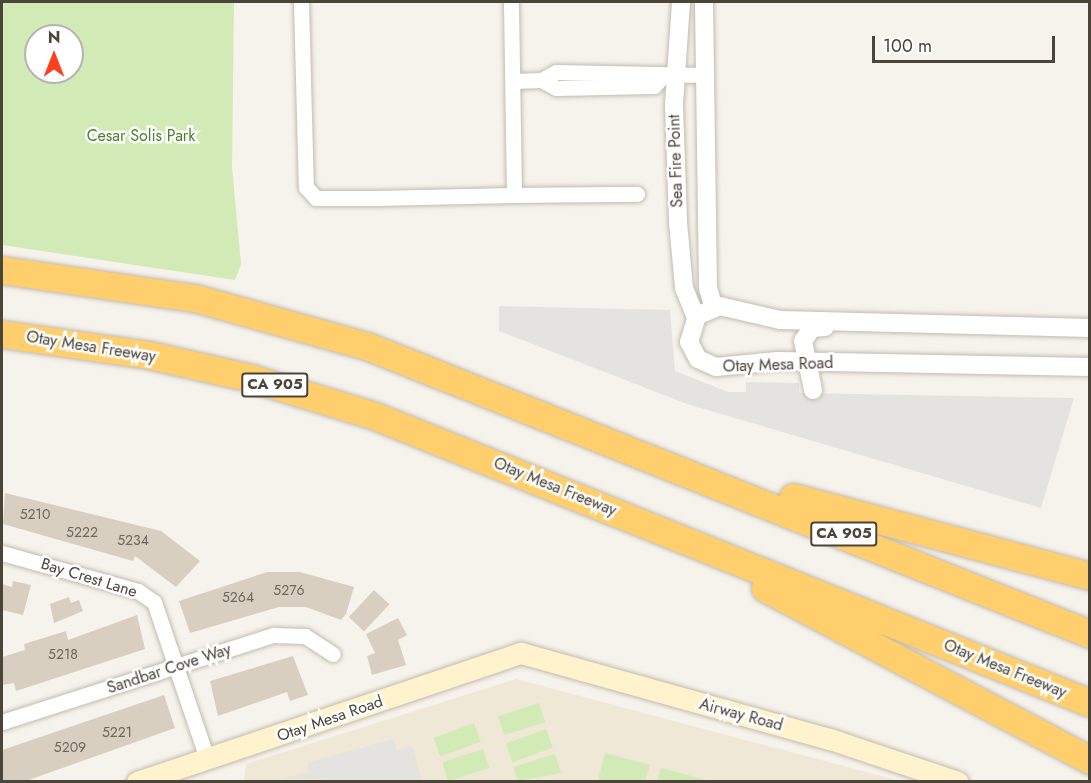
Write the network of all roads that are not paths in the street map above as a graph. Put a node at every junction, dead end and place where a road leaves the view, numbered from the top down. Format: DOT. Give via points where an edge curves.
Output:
graph roads {
  1 [pos="301,2"];
  2 [pos="511,2"];
  3 [pos="681,2"];
  4 [pos="704,2"];
  5 [pos="670,75"];
  6 [pos="705,75"];
  7 [pos="513,81"];
  8 [pos="638,194"];
  9 [pos="514,195"];
  10 [pos="2,270"];
  11 [pos="713,306"];
  12 [pos="696,318"];
  13 [pos="851,324"];
  14 [pos="1089,328"];
  15 [pos="2,334"];
  16 [pos="803,362"];
  17 [pos="830,362"];
  18 [pos="1089,367"];
  19 [pos="598,435"];
  20 [pos="2,553"];
  21 [pos="733,559"];
  22 [pos="1089,576"];
  23 [pos="1089,634"];
  24 [pos="521,653"];
  25 [pos="333,654"];
  26 [pos="178,666"];
  27 [pos="1089,703"];
  28 [pos="2,722"];
  29 [pos="207,759"];
  30 [pos="1089,760"];
  31 [pos="137,782"];
  32 [pos="958,782"];
  1 -- 9 [label="street" via="303,177 316,198"];
  2 -- 7 [label="street"];
  3 -- 5 [label="street, Sea Fire Point"];
  4 -- 6 [label="street, Sea Fire Point"];
  5 -- 6 [label="street"];
  5 -- 7 [label="street" via="652,70 556,72 541,80"];
  5 -- 12 [label="street, Sea Fire Point" via="681,265"];
  6 -- 11 [label="street, Sea Fire Point" via="708,288"];
  7 -- 9 [label="street"];
  8 -- 9 [label="street"];
  10 -- 19 [label="highway, CA 905" via="116,283 271,316"];
  11 -- 12 [label="street"];
  11 -- 13 [label="street" via="760,318"];
  12 -- 16 [label="street, Otay Mesa Road" via="688,342 698,359 710,366"];
  13 -- 14 [label="street"];
  13 -- 16 [label="street" via="807,332"];
  15 -- 21 [label="highway, Otay Mesa Freeway / CA 905" via="149,355 251,378 375,416"];
  16 -- 17 [label="street, Otay Mesa Road"];
  16 -- 17 [label="street" via="813,390"];
  17 -- 18 [label="street, Otay Mesa Road"];
  19 -- 22 [label="highway" via="883,525"];
  19 -- 23 [label="highway, CA 905"];
  20 -- 26 [label="street, Bay Crest Lane" via="138,591 154,602"];
  21 -- 27 [label="highway, Otay Mesa Freeway / CA 905"];
  21 -- 30 [label="highway" via="766,590"];
  24 -- 29 [label="main road, Otay Mesa Road"];
  24 -- 32 [label="main road, Airway Road" via="830,739"];
  25 -- 26 [label="street, Sandbar Cove Way" via="305,636 273,635"];
  26 -- 28 [label="street, Sandbar Cove Way"];
  26 -- 29 [label="street, Bay Crest Lane"];
  29 -- 31 [label="main road, Otay Mesa Road"];
}
